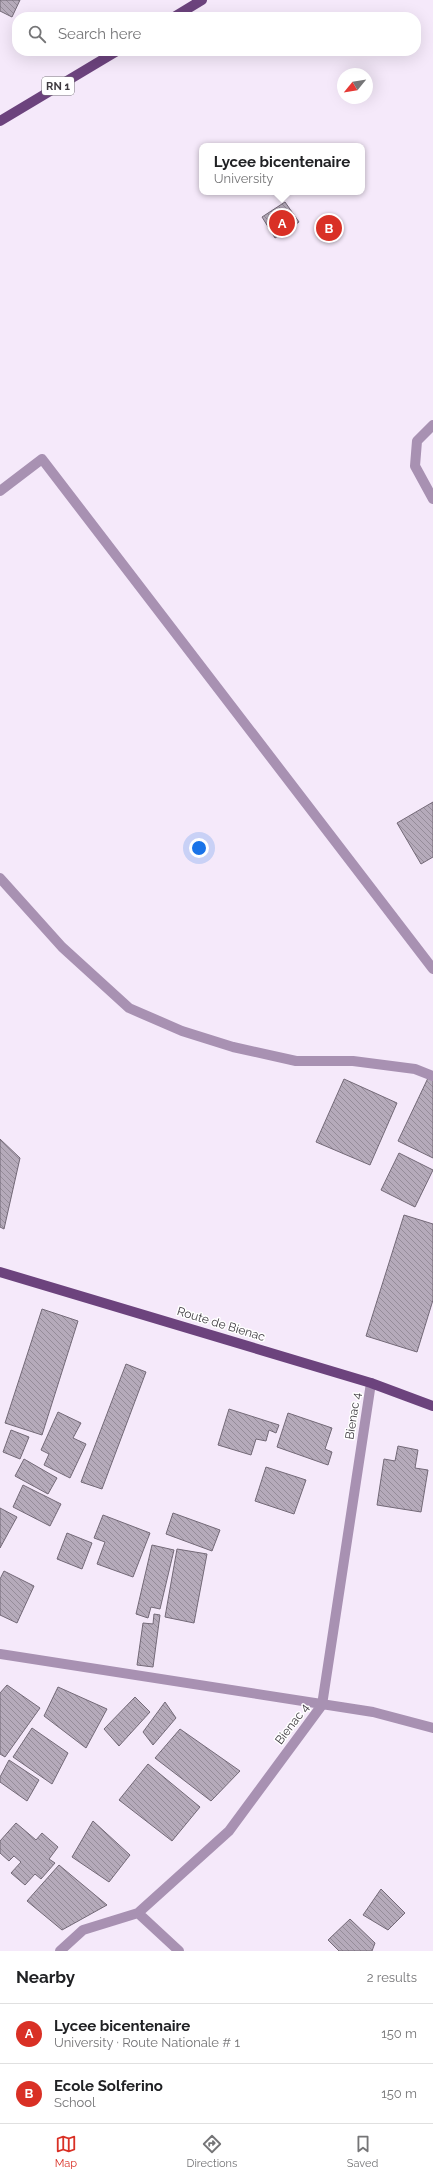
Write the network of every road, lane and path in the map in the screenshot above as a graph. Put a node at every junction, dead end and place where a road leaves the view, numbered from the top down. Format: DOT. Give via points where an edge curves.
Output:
graph roads {
  1 [pos="202,0"];
  2 [pos="182,12"];
  3 [pos="109,56"];
  4 [pos="0,121"];
  5 [pos="433,425"];
  6 [pos="0,491"];
  7 [pos="433,499"];
  8 [pos="0,878"];
  9 [pos="433,969"];
  10 [pos="433,1076"];
  11 [pos="0,1272"];
  12 [pos="372,1383"];
  13 [pos="433,1406"];
  14 [pos="0,1654"];
  15 [pos="322,1705"];
  16 [pos="433,1728"];
  17 [pos="138,1914"];
  18 [pos="60,1951"];
  19 [pos="179,1951"];
  1 -- 2 [label="main road"];
  3 -- 4 [label="main road, RN 1"];
  5 -- 7 [label="street" via="418,441 415,466"];
  6 -- 9 [label="street" via="42,459"];
  8 -- 10 [label="street" via="62,947 129,1008 182,1031 233,1047 296,1061 354,1061 415,1069"];
  11 -- 12 [label="main road, Route de Bienac"];
  12 -- 13 [label="main road, Route de Bienac"];
  12 -- 15 [label="street, Bienac 4"];
  14 -- 15 [label="street"];
  15 -- 16 [label="street" via="373,1712"];
  15 -- 17 [label="street, Bienac 4" via="229,1831"];
  17 -- 18 [label="street, Bienac 4" via="83,1930"];
  17 -- 19 [label="street"];
}
